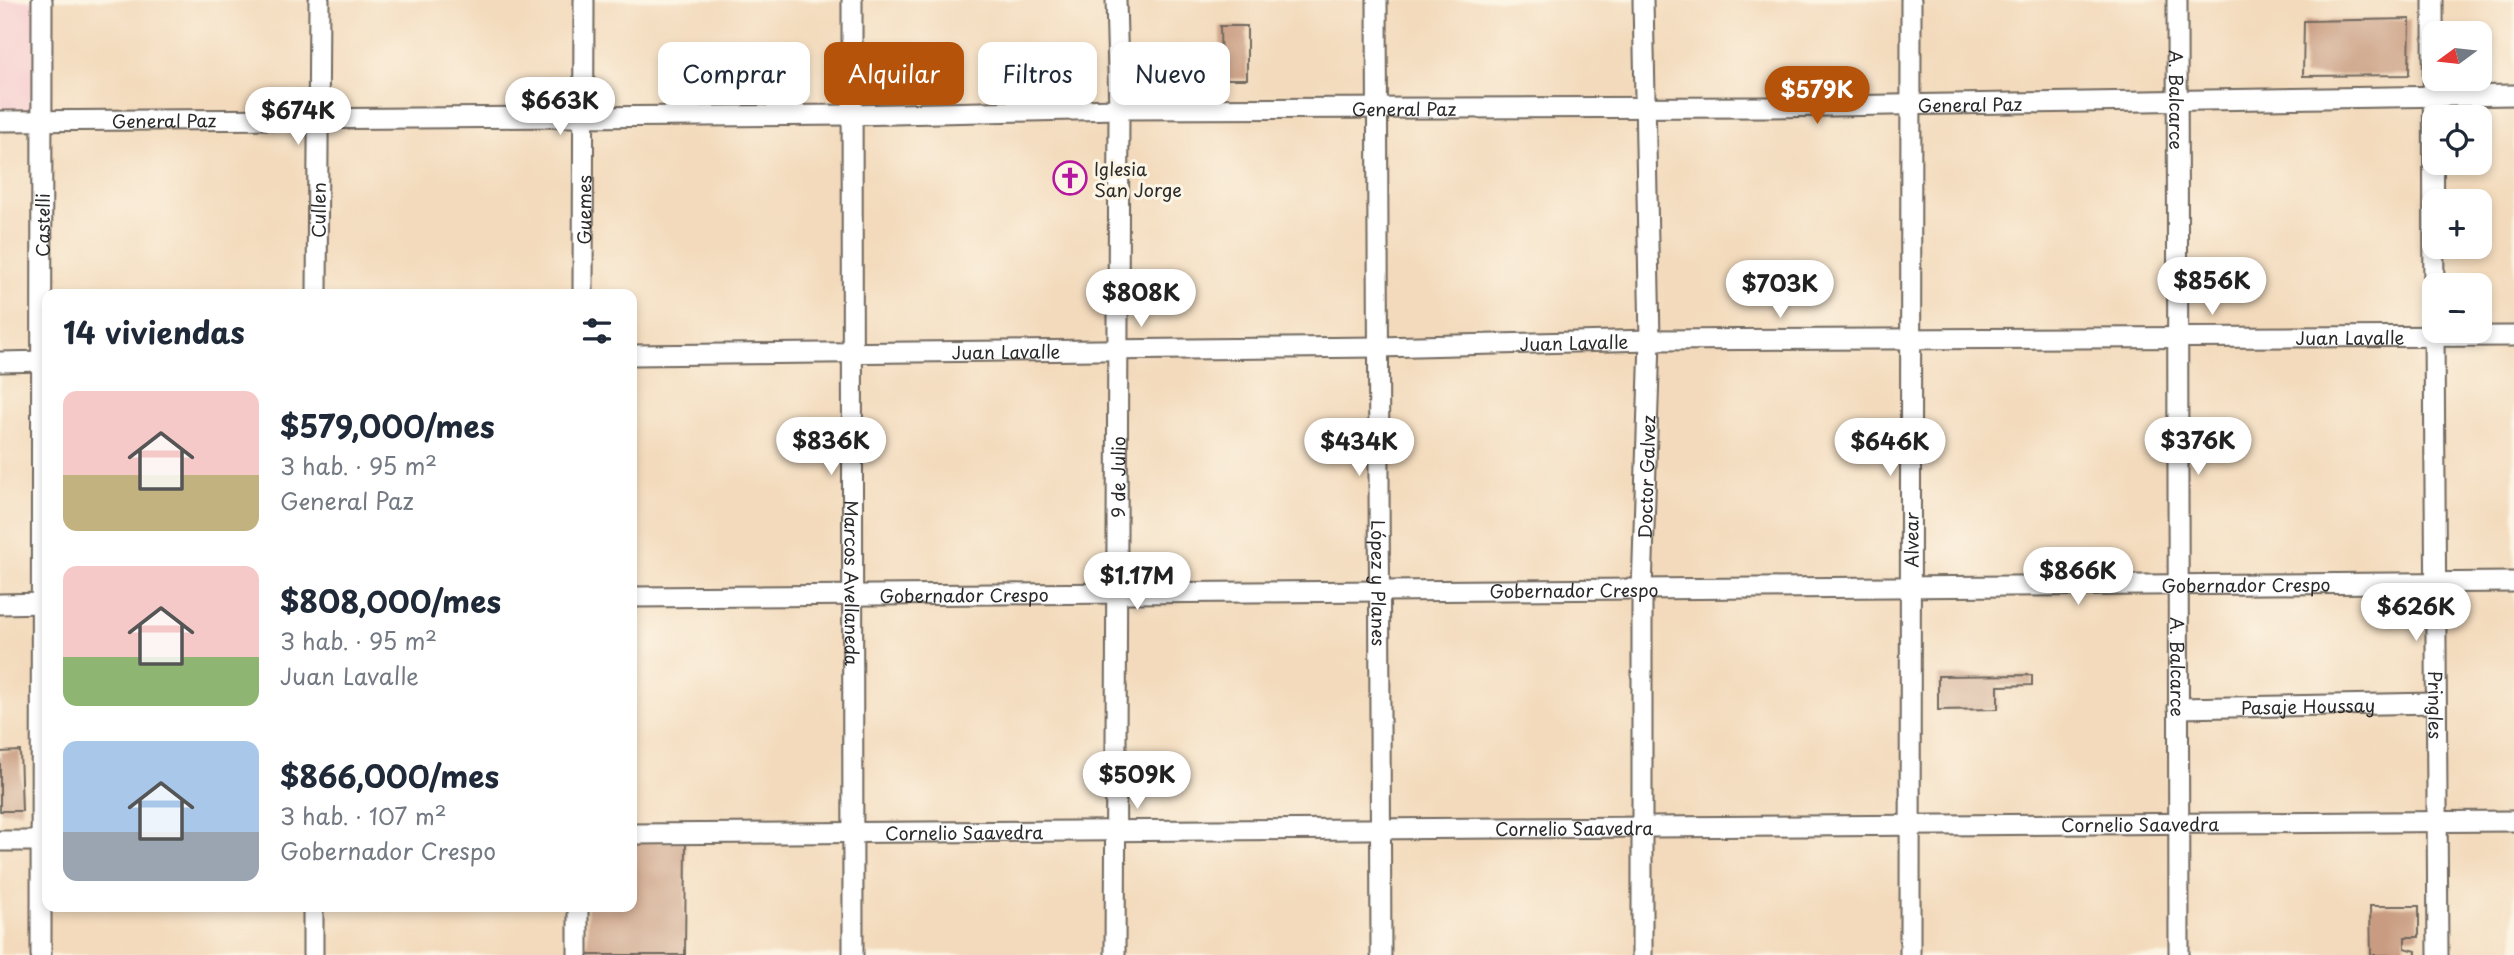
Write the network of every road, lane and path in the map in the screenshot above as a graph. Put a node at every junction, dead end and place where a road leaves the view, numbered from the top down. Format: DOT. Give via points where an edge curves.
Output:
graph roads {
  1 [pos="42,0"];
  2 [pos="319,0"];
  3 [pos="584,0"];
  4 [pos="852,0"];
  5 [pos="1116,0"];
  6 [pos="1377,0"];
  7 [pos="1643,0"];
  8 [pos="1911,0"];
  9 [pos="2177,0"];
  10 [pos="2434,0"];
  11 [pos="2514,95"];
  12 [pos="2433,97"];
  13 [pos="2177,102"];
  14 [pos="1912,103"];
  15 [pos="1643,107"];
  16 [pos="1119,108"];
  17 [pos="1378,108"];
  18 [pos="850,115"];
  19 [pos="584,117"];
  20 [pos="318,119"];
  21 [pos="0,121"];
  22 [pos="42,121"];
  23 [pos="2434,273"];
  24 [pos="43,289"];
  25 [pos="317,289"];
  26 [pos="583,289"];
  27 [pos="2422,332"];
  28 [pos="2492,335"];
  29 [pos="2514,336"];
  30 [pos="2178,337"];
  31 [pos="1910,338"];
  32 [pos="1650,340"];
  33 [pos="2434,343"];
  34 [pos="1379,347"];
  35 [pos="1117,350"];
  36 [pos="851,352"];
  37 [pos="637,355"];
  38 [pos="42,361"];
  39 [pos="0,362"];
  40 [pos="2514,582"];
  41 [pos="2436,583"];
  42 [pos="2178,586"];
  43 [pos="1910,589"];
  44 [pos="1380,590"];
  45 [pos="1642,591"];
  46 [pos="1116,592"];
  47 [pos="852,595"];
  48 [pos="637,597"];
  49 [pos="0,604"];
  50 [pos="42,604"];
  51 [pos="2436,703"];
  52 [pos="2179,708"];
  53 [pos="2437,821"];
  54 [pos="2514,821"];
  55 [pos="2179,824"];
  56 [pos="1910,827"];
  57 [pos="1642,829"];
  58 [pos="1381,831"];
  59 [pos="1115,832"];
  60 [pos="852,833"];
  61 [pos="637,834"];
  62 [pos="0,841"];
  63 [pos="42,841"];
  64 [pos="42,912"];
  65 [pos="313,912"];
  66 [pos="578,912"];
  67 [pos="41,955"];
  68 [pos="313,955"];
  69 [pos="578,955"];
  70 [pos="853,955"];
  71 [pos="1115,955"];
  72 [pos="1381,955"];
  73 [pos="1642,955"];
  74 [pos="1910,955"];
  75 [pos="2179,955"];
  76 [pos="2438,955"];
  1 -- 22 [label="street, Castelli"];
  2 -- 20 [label="street, Cullen"];
  3 -- 19 [label="street, Guemes"];
  4 -- 18 [label="street, Marcos Avellaneda"];
  5 -- 16 [label="street, 9 de Julio"];
  6 -- 17 [label="street, López y Planes"];
  7 -- 15 [label="street, Doctor Galvez"];
  8 -- 14 [label="street, Alvear"];
  9 -- 13 [label="street, A. Balcarce"];
  10 -- 12 [label="street, Pringles"];
  11 -- 12 [label="street, General Paz"];
  12 -- 13 [label="street, General Paz"];
  12 -- 23 [label="street, Pringles"];
  13 -- 14 [label="street, General Paz"];
  13 -- 30 [label="street, A. Balcarce"];
  14 -- 15 [label="street, General Paz"];
  14 -- 31 [label="street, Alvear"];
  15 -- 17 [label="street, General Paz"];
  15 -- 32 [label="street, Doctor Galvez"];
  16 -- 17 [label="street, General Paz"];
  16 -- 18 [label="street, General Paz"];
  16 -- 35 [label="street, 9 de Julio"];
  17 -- 34 [label="street, López y Planes"];
  18 -- 19 [label="street, General Paz"];
  18 -- 36 [label="street, Marcos Avellaneda"];
  19 -- 20 [label="street, General Paz"];
  19 -- 26 [label="street, Guemes"];
  20 -- 22 [label="street, General Paz"];
  20 -- 25 [label="street, Cullen"];
  21 -- 22 [label="street, General Paz"];
  22 -- 24 [label="street, Castelli"];
  27 -- 30 [label="street, Juan Lavalle"];
  28 -- 29 [label="street, Juan Lavalle"];
  30 -- 31 [label="street, Juan Lavalle"];
  30 -- 42 [label="street, A. Balcarce"];
  31 -- 32 [label="street, Juan Lavalle"];
  31 -- 43 [label="street, Alvear"];
  32 -- 34 [label="street, Juan Lavalle"];
  32 -- 45 [label="street, Doctor Galvez"];
  33 -- 41 [label="street, Pringles"];
  34 -- 35 [label="street, Juan Lavalle"];
  34 -- 44 [label="street, López y Planes"];
  35 -- 36 [label="street, Juan Lavalle"];
  35 -- 46 [label="street, 9 de Julio"];
  36 -- 37 [label="street, Juan Lavalle"];
  36 -- 47 [label="street, Marcos Avellaneda"];
  38 -- 39 [label="street"];
  40 -- 41 [label="street, Gobernador Crespo"];
  41 -- 42 [label="street, Gobernador Crespo"];
  41 -- 51 [label="street, Pringles"];
  42 -- 43 [label="street, Gobernador Crespo"];
  42 -- 52 [label="street, A. Balcarce"];
  43 -- 45 [label="street, Gobernador Crespo"];
  43 -- 56 [label="street, Alvear"];
  44 -- 45 [label="street, Gobernador Crespo"];
  44 -- 46 [label="street, Gobernador Crespo"];
  44 -- 58 [label="street, López y Planes"];
  45 -- 57 [label="street, Doctor Galvez"];
  46 -- 47 [label="street, Gobernador Crespo"];
  46 -- 59 [label="street, 9 de Julio"];
  47 -- 48 [label="street, Gobernador Crespo"];
  47 -- 60 [label="street, Marcos Avellaneda"];
  49 -- 50 [label="street"];
  51 -- 52 [label="street, Pasaje Houssay"];
  51 -- 53 [label="street, Pringles"];
  52 -- 55 [label="street, A. Balcarce"];
  53 -- 54 [label="street, Cornelio Saavedra"];
  53 -- 55 [label="street, Cornelio Saavedra"];
  53 -- 76 [label="street, Pringles"];
  55 -- 56 [label="street, Cornelio Saavedra"];
  55 -- 75 [label="street, A. Balcarce"];
  56 -- 57 [label="street, Cornelio Saavedra"];
  56 -- 74 [label="street, Alvear"];
  57 -- 58 [label="street, Cornelio Saavedra"];
  57 -- 73 [label="street, Doctor Galvez"];
  58 -- 59 [label="street, Cornelio Saavedra"];
  58 -- 72 [label="street, López y Planes"];
  59 -- 60 [label="street, Cornelio Saavedra"];
  59 -- 71 [label="street, 9 de Julio"];
  60 -- 61 [label="street, Cornelio Saavedra"];
  60 -- 70 [label="street, Marcos Avellaneda"];
  62 -- 63 [label="street"];
  64 -- 67 [label="street, Castelli"];
  65 -- 68 [label="street"];
  66 -- 69 [label="street"];
}
